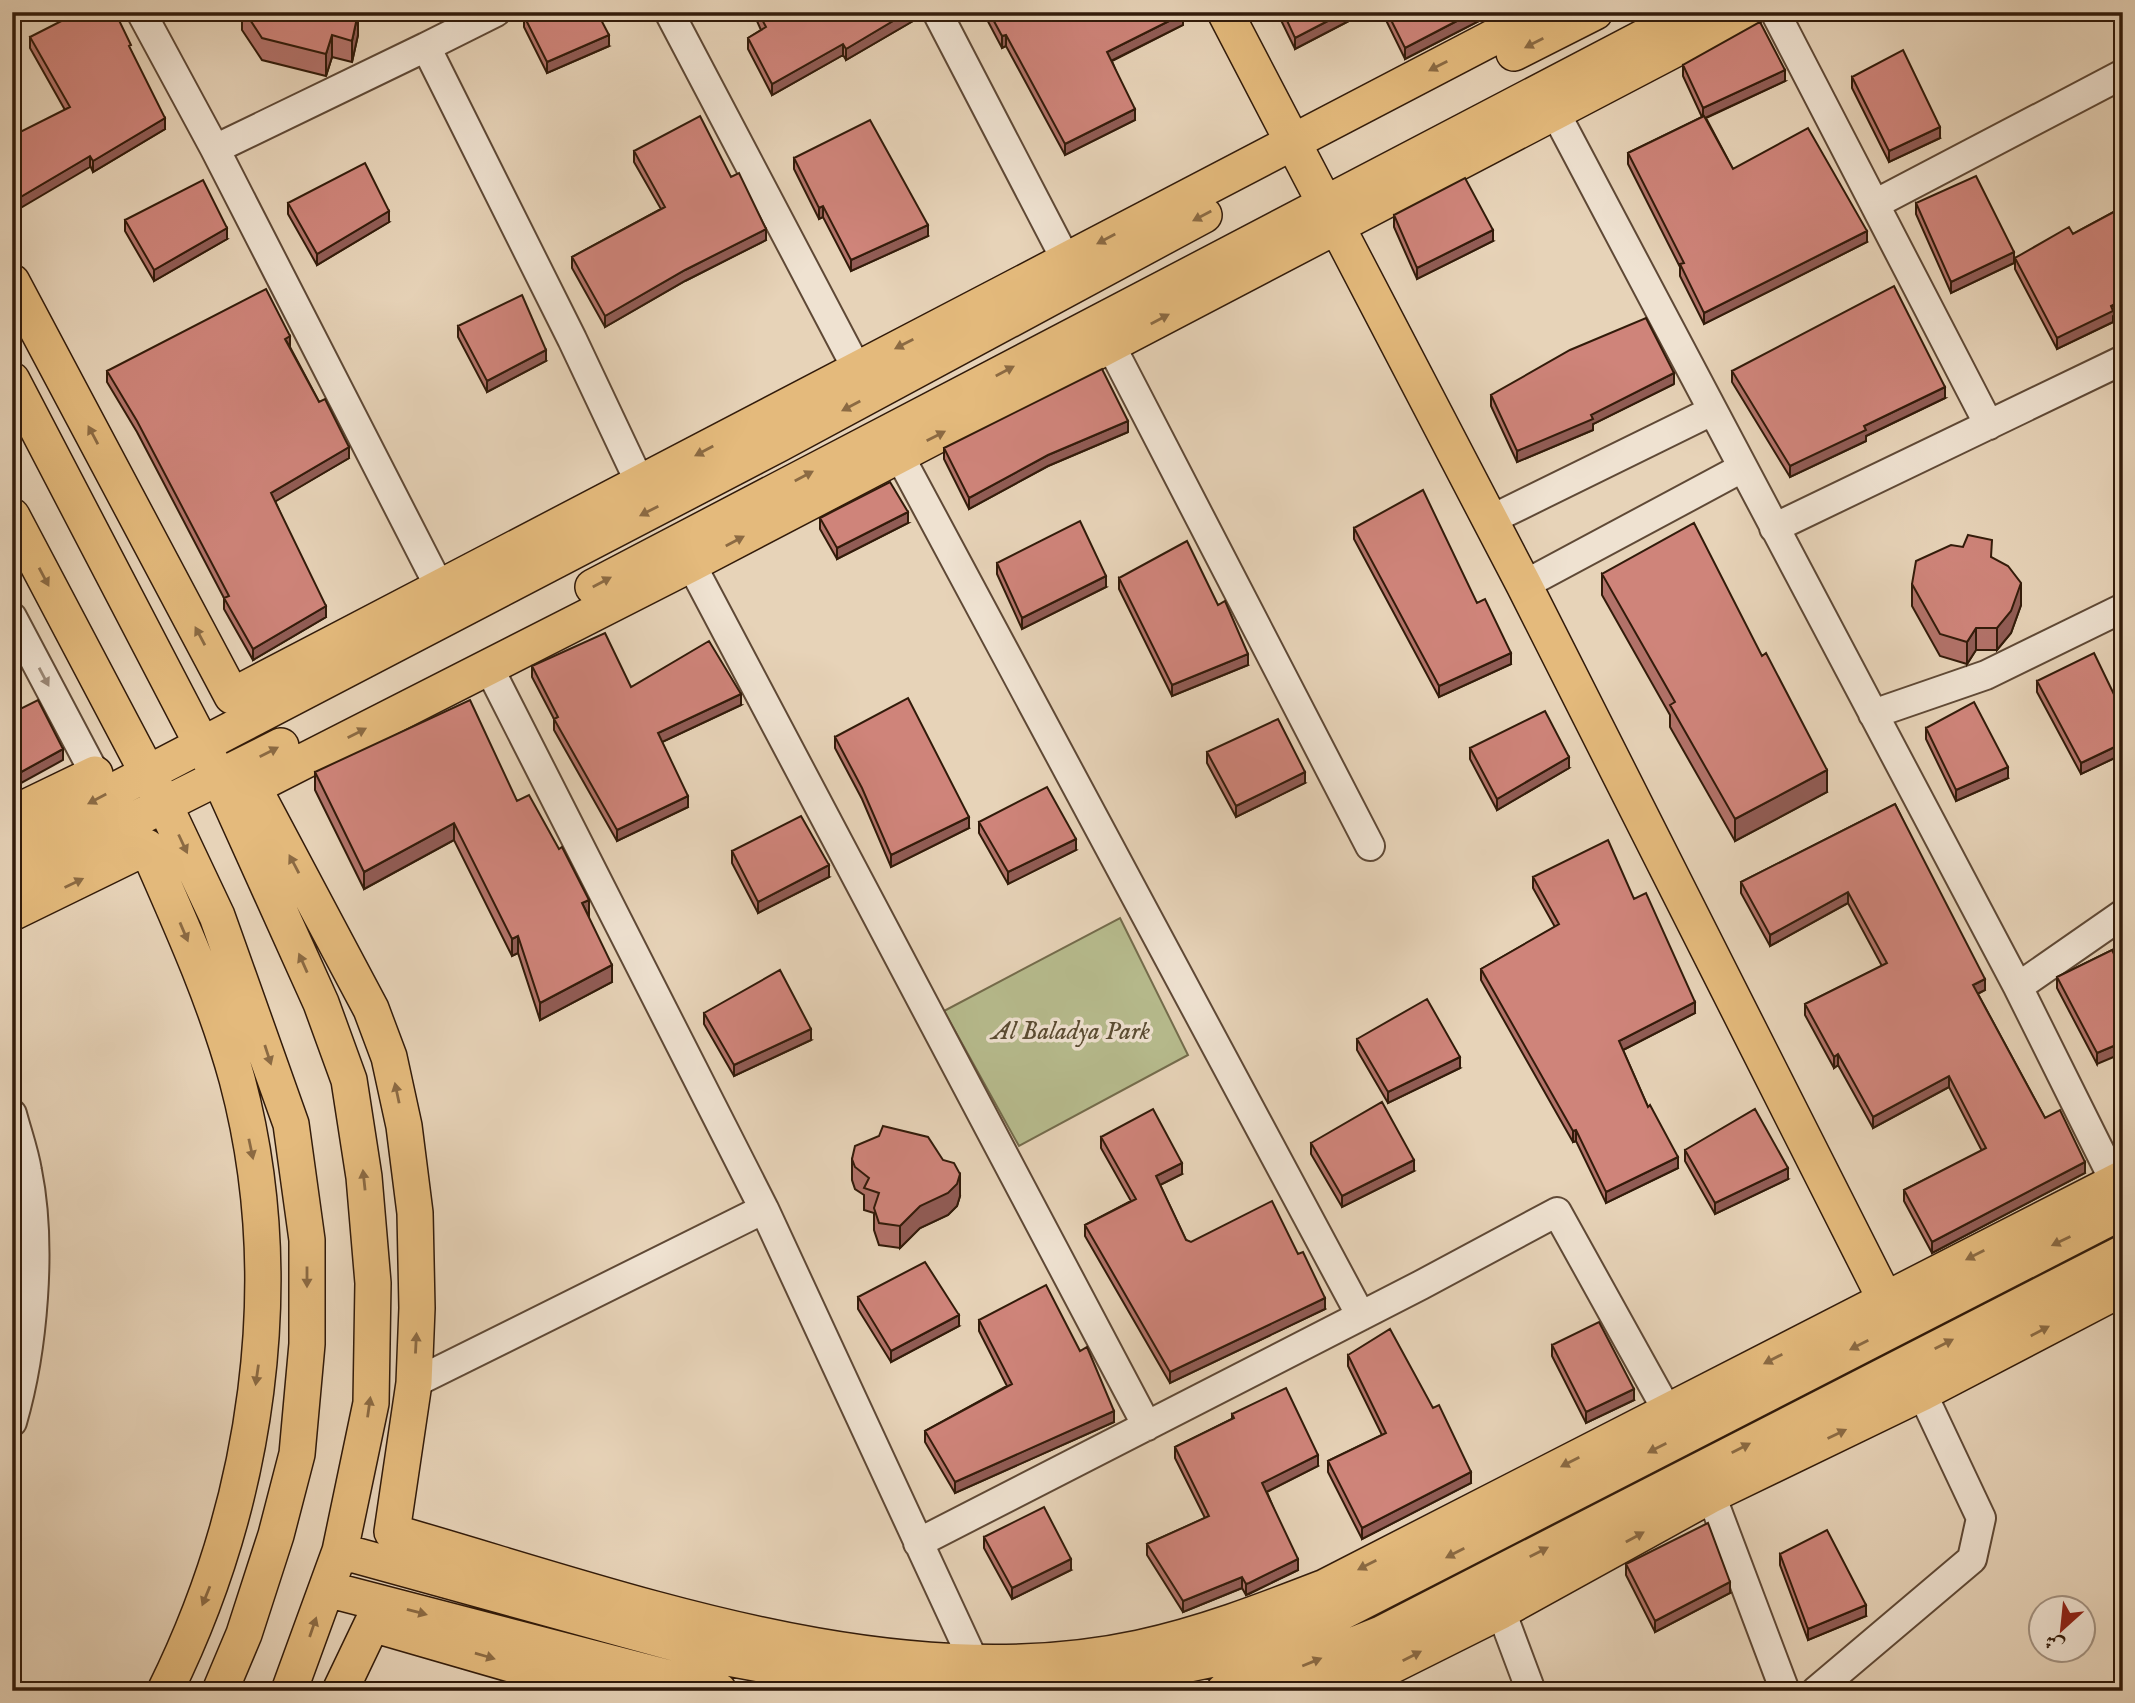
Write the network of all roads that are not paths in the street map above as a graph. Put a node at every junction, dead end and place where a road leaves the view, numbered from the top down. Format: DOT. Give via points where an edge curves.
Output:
graph roads {
  1 [pos="141,12"];
  2 [pos="496,12"];
  3 [pos="669,12"];
  4 [pos="937,12"];
  5 [pos="1225,12"];
  6 [pos="1595,12"];
  7 [pos="1692,12"];
  8 [pos="1746,12"];
  9 [pos="1775,12"];
  10 [pos="1520,17"];
  11 [pos="426,47"];
  12 [pos="2123,74"];
  13 [pos="1556,114"];
  14 [pos="215,149"];
  15 [pos="1297,152"];
  16 [pos="1875,204"];
  17 [pos="1329,214"];
  18 [pos="1066,260"];
  19 [pos="12,282"];
  20 [pos="1111,345"];
  21 [pos="2123,360"];
  22 [pos="857,369"];
  23 [pos="12,380"];
  24 [pos="1713,411"];
  25 [pos="1989,425"];
  26 [pos="899,456"];
  27 [pos="1742,468"];
  28 [pos="641,485"];
  29 [pos="12,516"];
  30 [pos="1490,520"];
  31 [pos="1774,528"];
  32 [pos="691,564"];
  33 [pos="1524,585"];
  34 [pos="439,586"];
  35 [pos="2123,608"];
  36 [pos="12,617"];
  37 [pos="488,666"];
  38 [pos="1873,714"];
  39 [pos="201,744"];
  40 [pos="147,773"];
  41 [pos="95,774"];
  42 [pos="219,777"];
  43 [pos="165,806"];
  44 [pos="12,814"];
  45 [pos="12,844"];
  46 [pos="1370,846"];
  47 [pos="12,881"];
  48 [pos="12,913"];
  49 [pos="2123,914"];
  50 [pos="2018,987"];
  51 [pos="12,1114"];
  52 [pos="2120,1190"];
  53 [pos="764,1209"];
  54 [pos="2123,1253"];
  55 [pos="2123,1288"];
  56 [pos="1886,1301"];
  57 [pos="1361,1316"];
  58 [pos="414,1383"];
  59 [pos="1922,1393"];
  60 [pos="1668,1412"];
  61 [pos="12,1422"];
  62 [pos="1147,1426"];
  63 [pos="1711,1496"];
  64 [pos="918,1543"];
  65 [pos="340,1552"];
  66 [pos="327,1589"];
  67 [pos="1501,1611"];
  68 [pos="981,1675"];
  69 [pos="569,1686"];
  70 [pos="164,1691"];
  71 [pos="220,1691"];
  72 [pos="289,1691"];
  73 [pos="340,1691"];
  74 [pos="604,1691"];
  75 [pos="719,1691"];
  76 [pos="1224,1691"];
  77 [pos="1326,1691"];
  78 [pos="1531,1691"];
  79 [pos="1785,1691"];
  80 [pos="1816,1691"];
  1 -- 14 [label="street"];
  2 -- 11 [label="street"];
  3 -- 22 [label="street"];
  4 -- 18 [label="street"];
  5 -- 15 [label="main road"];
  6 -- 15 [label="main road, one-way"];
  7 -- 17 [label="main road"];
  8 -- 13 [label="main road"];
  9 -- 16 [label="street"];
  10 -- 15 [label="main road, one-way"];
  11 -- 14 [label="street"];
  11 -- 28 [label="street"];
  12 -- 16 [label="street"];
  13 -- 17 [label="main road"];
  13 -- 24 [label="street"];
  14 -- 34 [label="street"];
  15 -- 17 [label="main road"];
  15 -- 18 [label="main road, one-way"];
  15 -- 39 [label="main road, one-way" via="791,438"];
  16 -- 25 [label="street"];
  20 -- 17 [label="main road, one-way"];
  17 -- 30 [label="main road"];
  42 -- 17 [label="main road, one-way"];
  18 -- 22 [label="main road, one-way"];
  34 -- 19 [label="main road, one-way" via="232,696"];
  26 -- 20 [label="main road, one-way"];
  20 -- 46 [label="street"];
  21 -- 25 [label="street"];
  22 -- 28 [label="main road, one-way"];
  23 -- 39 [label="main road"];
  24 -- 27 [label="street"];
  24 -- 30 [label="street"];
  25 -- 31 [label="street"];
  32 -- 26 [label="main road, one-way"];
  26 -- 57 [label="street"];
  27 -- 31 [label="street"];
  27 -- 33 [label="street"];
  28 -- 34 [label="main road"];
  29 -- 40 [label="main road, one-way"];
  30 -- 33 [label="main road"];
  31 -- 38 [label="street"];
  32 -- 37 [label="main road"];
  32 -- 62 [label="street"];
  33 -- 56 [label="main road"];
  35 -- 38 [label="street" via="1986,675"];
  36 -- 41 [label="street, one-way"];
  37 -- 53 [label="street"];
  58 -- 37 [label="main road, one-way" via="415,1213 389,1057 371,1009 253,787"];
  38 -- 50 [label="street"];
  39 -- 40 [label="main road"];
  39 -- 42 [label="main road"];
  40 -- 43 [label="main road"];
  40 -- 45 [label="main road, one-way"];
  41 -- 44 [label="main road"];
  42 -- 43 [label="main road"];
  65 -- 42 [label="main road, one-way" via="371,1403 373,1283 364,1177 349,1080 321,1003"];
  43 -- 47 [label="main road"];
  43 -- 71 [label="main road, one-way" via="217,916 291,1124 307,1240 307,1344 297,1454 244,1634"];
  48 -- 70 [label="main road, one-way" via="148,847 194,955 237,1078 256,1170 264,1283 261,1351 247,1448 213,1579"];
  49 -- 50 [label="street"];
  50 -- 52 [label="street"];
  51 -- 61 [label="street" via="28,1173 35,1278 22,1388"];
  52 -- 56 [label="main road, one-way"];
  52 -- 68 [label="main road, one-way" via="1340,1613 1237,1654 1106,1681"];
  53 -- 58 [label="street"];
  53 -- 64 [label="street"];
  76 -- 54 [label="main road, one-way" via="1381,1634"];
  59 -- 55 [label="main road, one-way"];
  56 -- 60 [label="main road, one-way"];
  57 -- 60 [label="street" via="1557,1212"];
  57 -- 62 [label="street"];
  58 -- 68 [label="main road" via="392,1532 744,1632"];
  63 -- 59 [label="main road, one-way"];
  59 -- 80 [label="street" via="1981,1518 1972,1559"];
  60 -- 68 [label="main road, one-way" via="1325,1587 1222,1628 1137,1649"];
  62 -- 64 [label="street"];
  67 -- 63 [label="main road, one-way"];
  63 -- 79 [label="street"];
  64 -- 68 [label="street"];
  65 -- 66 [label="main road"];
  65 -- 68 [label="main road" via="728,1658 858,1682"];
  72 -- 66 [label="main road, one-way"];
  66 -- 75 [label="main road, one-way"];
  77 -- 67 [label="main road, one-way" via="1391,1667"];
  67 -- 78 [label="street"];
  73 -- 69 [label="main road, one-way" via="372,1624"];
  69 -- 74 [label="main road"];
}
